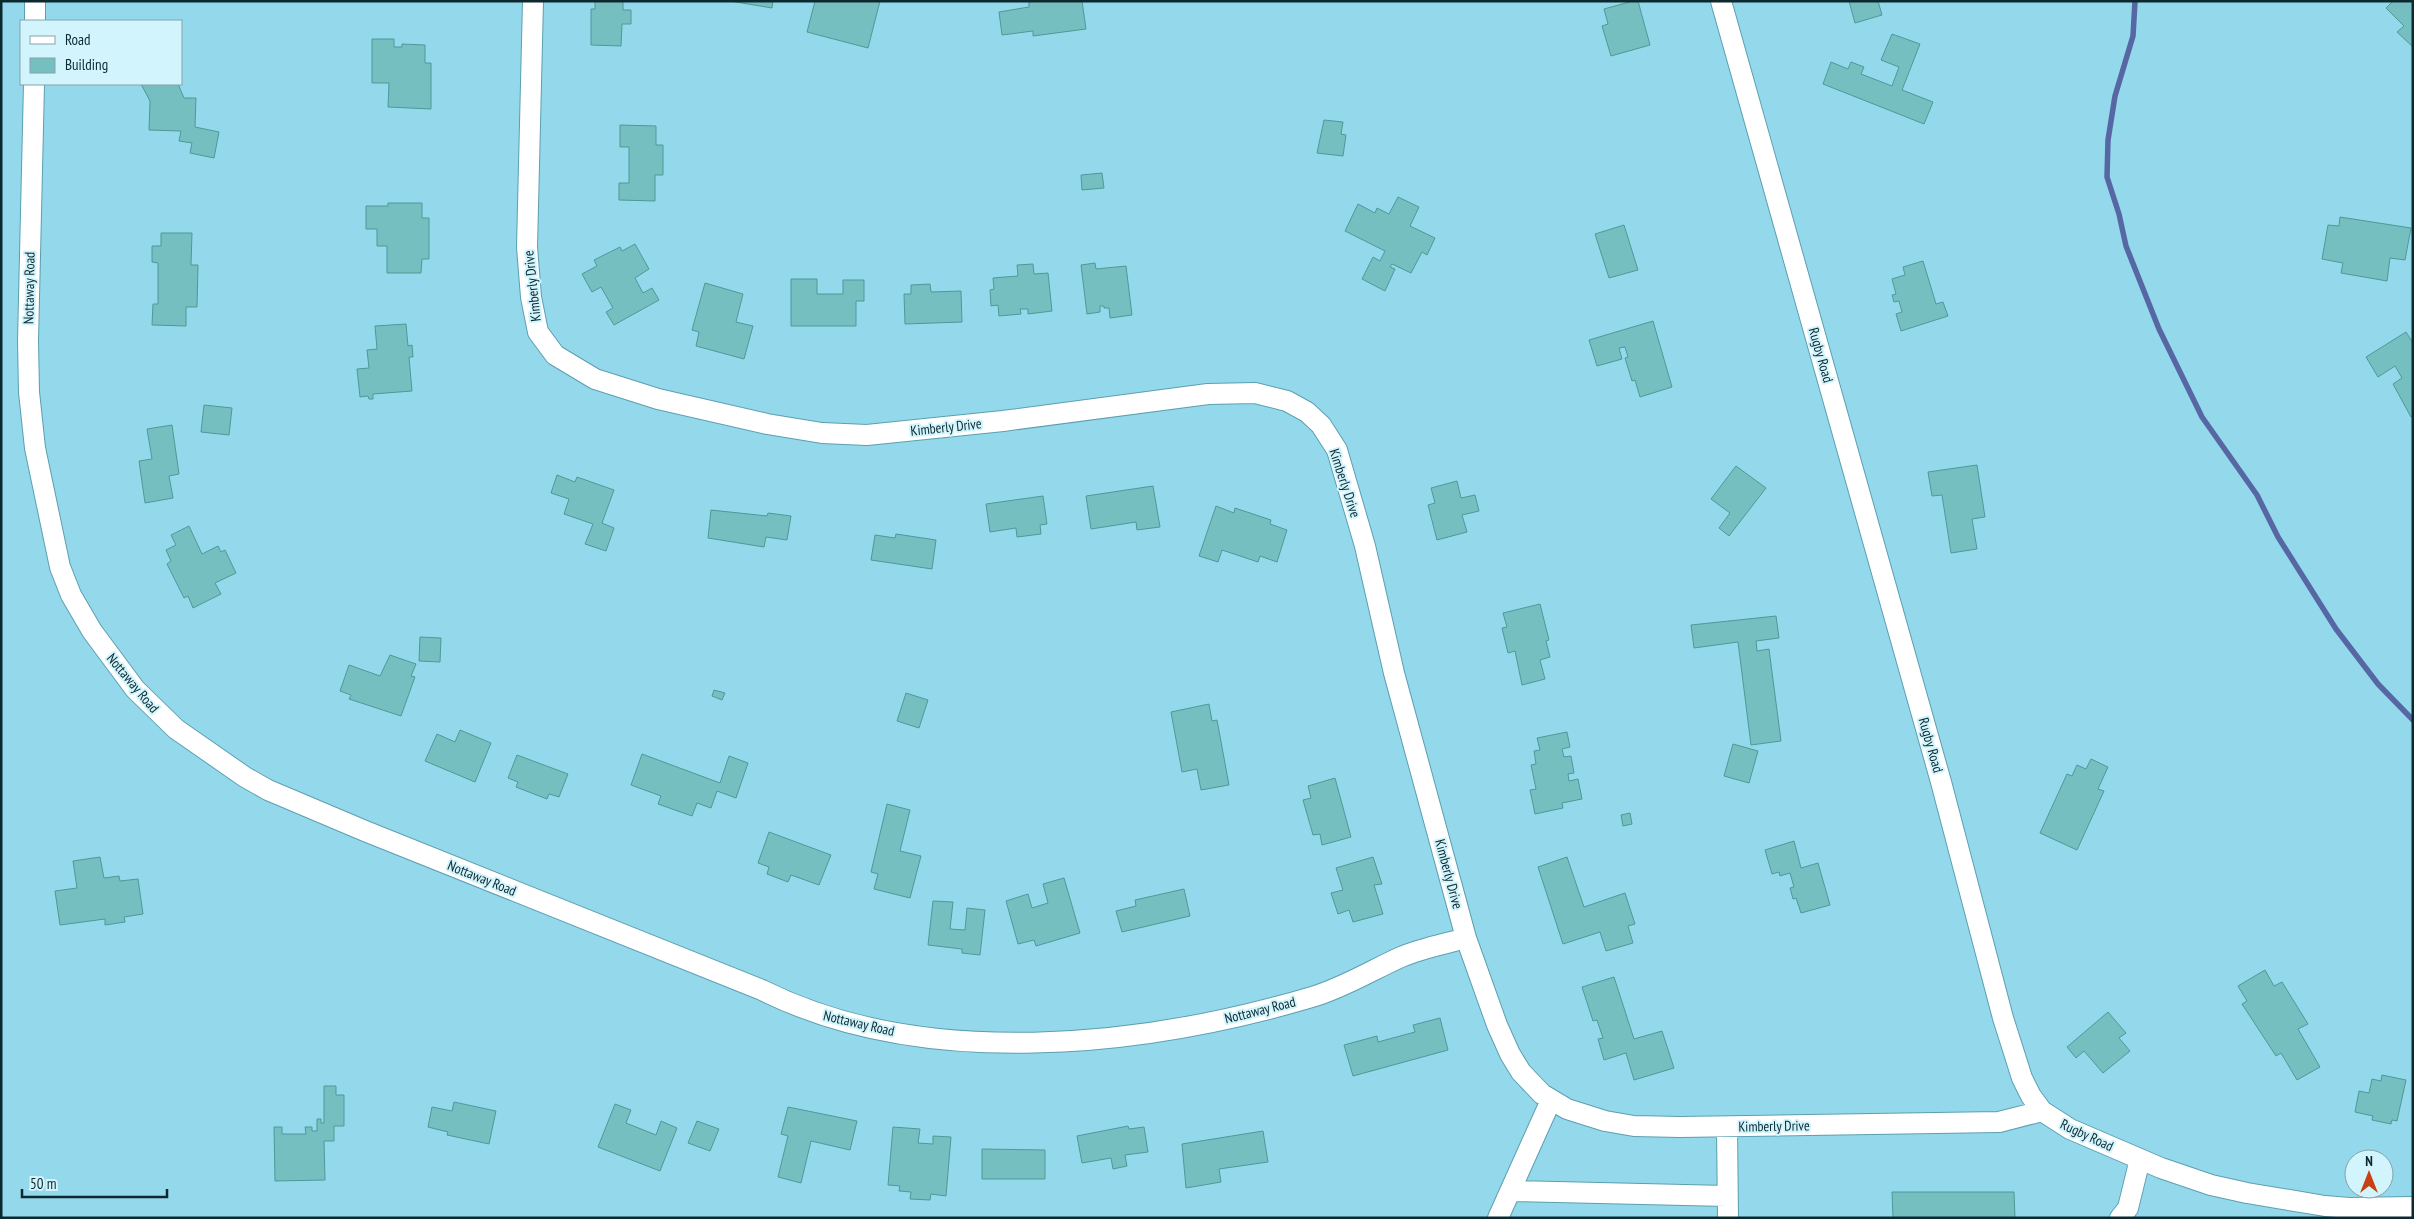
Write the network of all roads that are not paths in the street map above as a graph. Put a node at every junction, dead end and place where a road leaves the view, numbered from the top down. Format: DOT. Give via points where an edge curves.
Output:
graph roads {
  1 [pos="36,1"];
  2 [pos="533,1"];
  3 [pos="1721,1"];
  4 [pos="35,20"];
  5 [pos="34,85"];
  6 [pos="1466,938"];
  7 [pos="1551,1100"];
  8 [pos="2042,1111"];
  9 [pos="1727,1126"];
  10 [pos="2140,1159"];
  11 [pos="1510,1191"];
  12 [pos="1727,1196"];
  13 [pos="2413,1207"];
  14 [pos="1498,1218"];
  15 [pos="1728,1218"];
  16 [pos="2120,1218"];
  1 -- 4 [label="street"];
  2 -- 6 [label="street, Kimberly Drive" via="527,247 531,297 538,332 555,355 595,379 658,399 822,434 867,435 1208,394 1255,393 1287,401 1307,412 1321,425 1336,450 1365,546 1394,673"];
  3 -- 8 [label="street, Rugby Road" via="1941,782 2003,1018 2022,1078"];
  5 -- 6 [label="street, Nottaway Road" via="29,392 35,448 60,566 71,595 92,632 135,689 176,729 244,777 365,832 811,1012 926,1038 1020,1042 1143,1035 1199,1025 1314,997 1404,956"];
  6 -- 7 [label="street, Kimberly Drive" via="1510,1054 1521,1072"];
  7 -- 9 [label="street, Kimberly Drive" via="1567,1109 1605,1121 1634,1126"];
  7 -- 11 [label="street"];
  8 -- 9 [label="street, Kimberly Drive" via="1999,1122"];
  8 -- 10 [label="street, Rugby Road" via="2070,1129"];
  9 -- 12 [label="street"];
  10 -- 13 [label="street, Rugby Road" via="2211,1185 2247,1193 2349,1208"];
  10 -- 16 [label="street" via="2128,1208"];
  11 -- 12 [label="street"];
  11 -- 14 [label="street"];
  12 -- 15 [label="street"];
}
